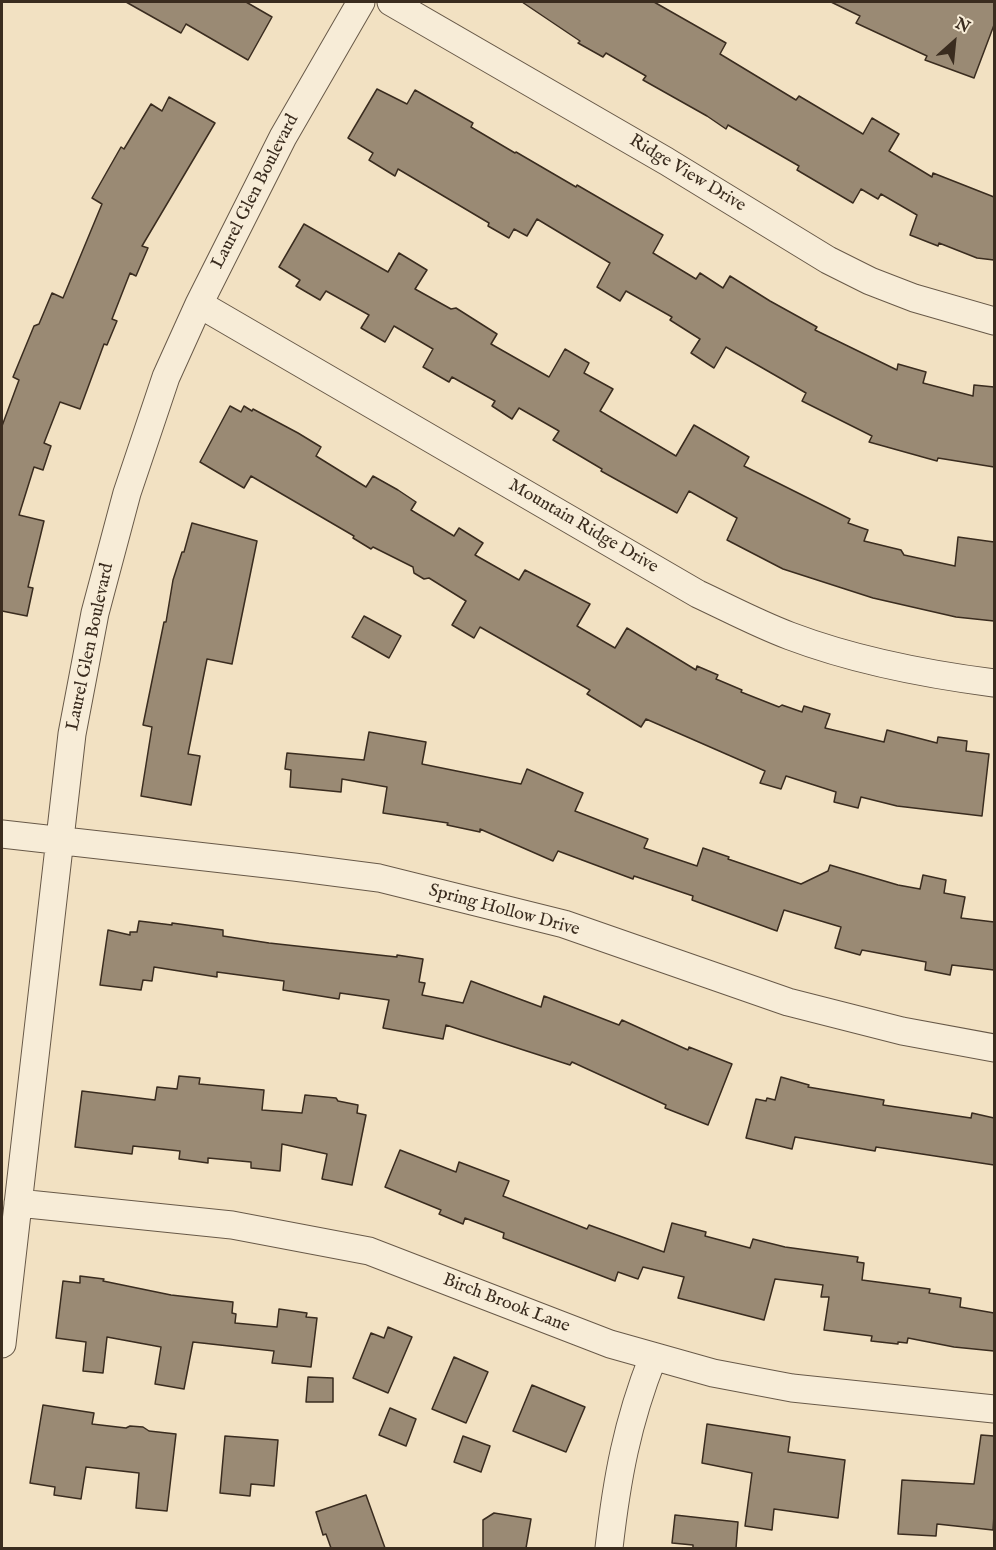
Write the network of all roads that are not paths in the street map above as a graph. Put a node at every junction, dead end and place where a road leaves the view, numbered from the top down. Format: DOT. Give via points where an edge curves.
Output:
graph roads {
  1 [pos="361,2"];
  2 [pos="391,2"];
  3 [pos="199,304"];
  4 [pos="994,321"];
  5 [pos="994,683"];
  6 [pos="2,834"];
  7 [pos="59,841"];
  8 [pos="994,1048"];
  9 [pos="18,1203"];
  10 [pos="2,1344"];
  11 [pos="653,1357"];
  12 [pos="994,1410"];
  13 [pos="609,1548"];
  1 -- 3 [label="street, Laurel Glen Boulevard" via="283,137"];
  2 -- 4 [label="street, Ridge View Drive" via="828,260 914,298"];
  3 -- 5 [label="street, Mountain Ridge Drive" via="698,594 743,616 789,636 885,665"];
  3 -- 7 [label="street, Laurel Glen Boulevard" via="166,377 134,472 95,613 72,734"];
  6 -- 7 [label="street, Spring Hollow Drive"];
  7 -- 8 [label="street, Spring Hollow Drive" via="379,878 564,924 788,1002 902,1031"];
  7 -- 9 [label="street, Laurel Glen Boulevard"];
  9 -- 10 [label="street, Laurel Glen Boulevard"];
  9 -- 11 [label="street, Birch Brook Lane" via="232,1225 369,1251"];
  11 -- 12 [label="street, Birch Brook Lane" via="792,1388"];
  11 -- 13 [label="street" via="628,1428"];
}
